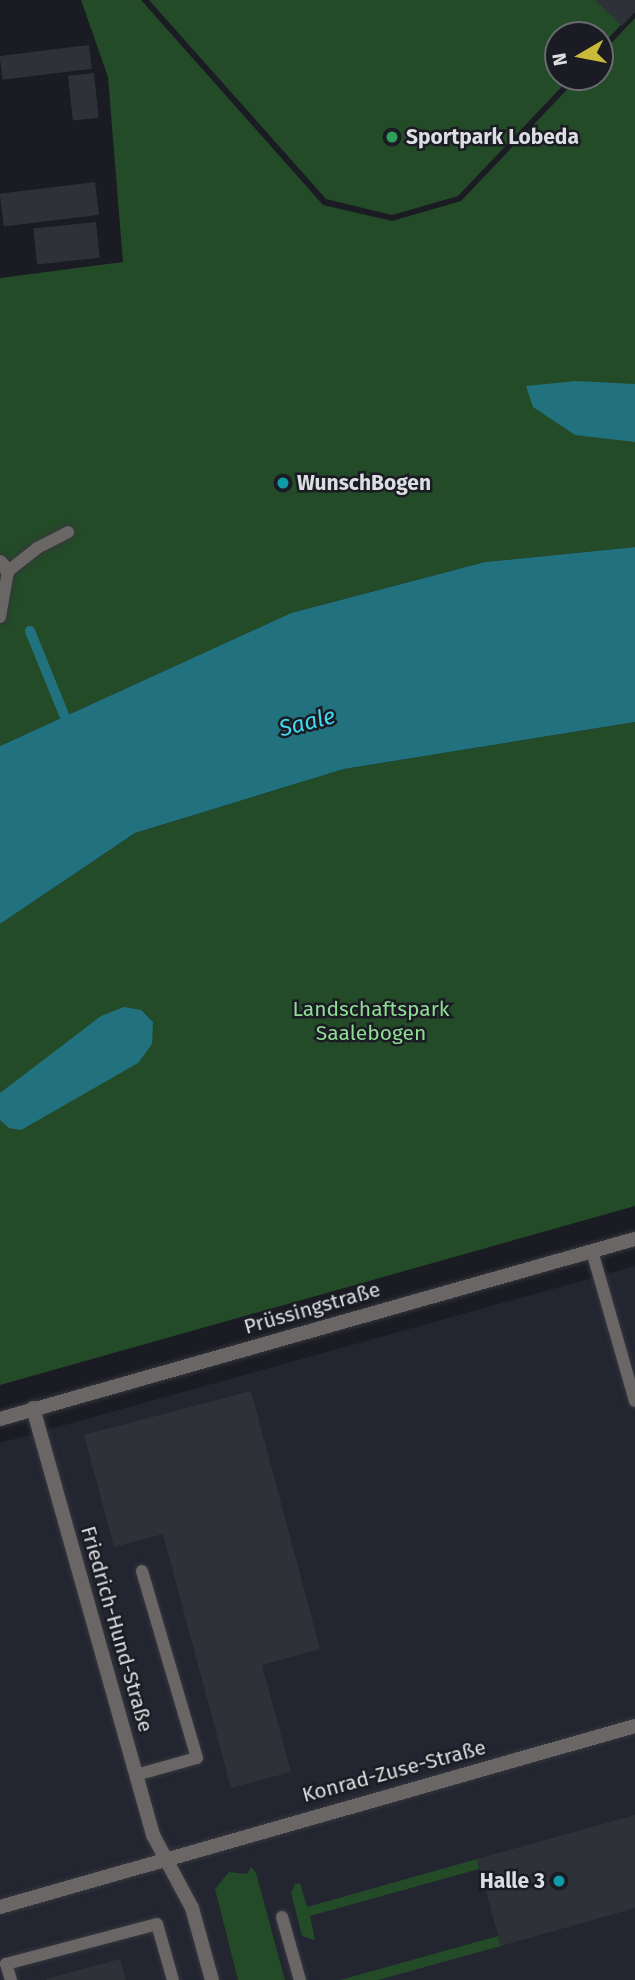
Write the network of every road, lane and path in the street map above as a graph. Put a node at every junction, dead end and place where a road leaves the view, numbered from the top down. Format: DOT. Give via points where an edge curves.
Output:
graph roads {
  1 [pos="68,532"];
  2 [pos="4,566"];
  3 [pos="0,617"];
  4 [pos="635,1239"];
  5 [pos="592,1251"];
  6 [pos="635,1401"];
  7 [pos="33,1408"];
  8 [pos="0,1419"];
  9 [pos="142,1571"];
  10 [pos="635,1726"];
  11 [pos="136,1774"];
  12 [pos="166,1858"];
  13 [pos="0,1907"];
  14 [pos="282,1917"];
  15 [pos="11,1980"];
  16 [pos="173,1980"];
  17 [pos="212,1980"];
  18 [pos="300,1980"];
  1 -- 2 [label="lane"];
  2 -- 3 [label="lane"];
  4 -- 5 [label="street, Prüssingstraße"];
  5 -- 6 [label="lane"];
  5 -- 7 [label="street, Prüssingstraße"];
  7 -- 8 [label="street, Prüssingstraße"];
  7 -- 11 [label="street, Friedrich-Hund-Straße"];
  9 -- 11 [label="lane" via="197,1758"];
  10 -- 12 [label="street, Konrad-Zuse-Straße"];
  11 -- 12 [label="street, Friedrich-Hund-Straße" via="153,1835"];
  12 -- 13 [label="street"];
  12 -- 17 [label="street, Friedrich-Hund-Straße" via="191,1908"];
  14 -- 18 [label="lane"];
  15 -- 16 [label="lane" via="6,1964 157,1924"];
}
